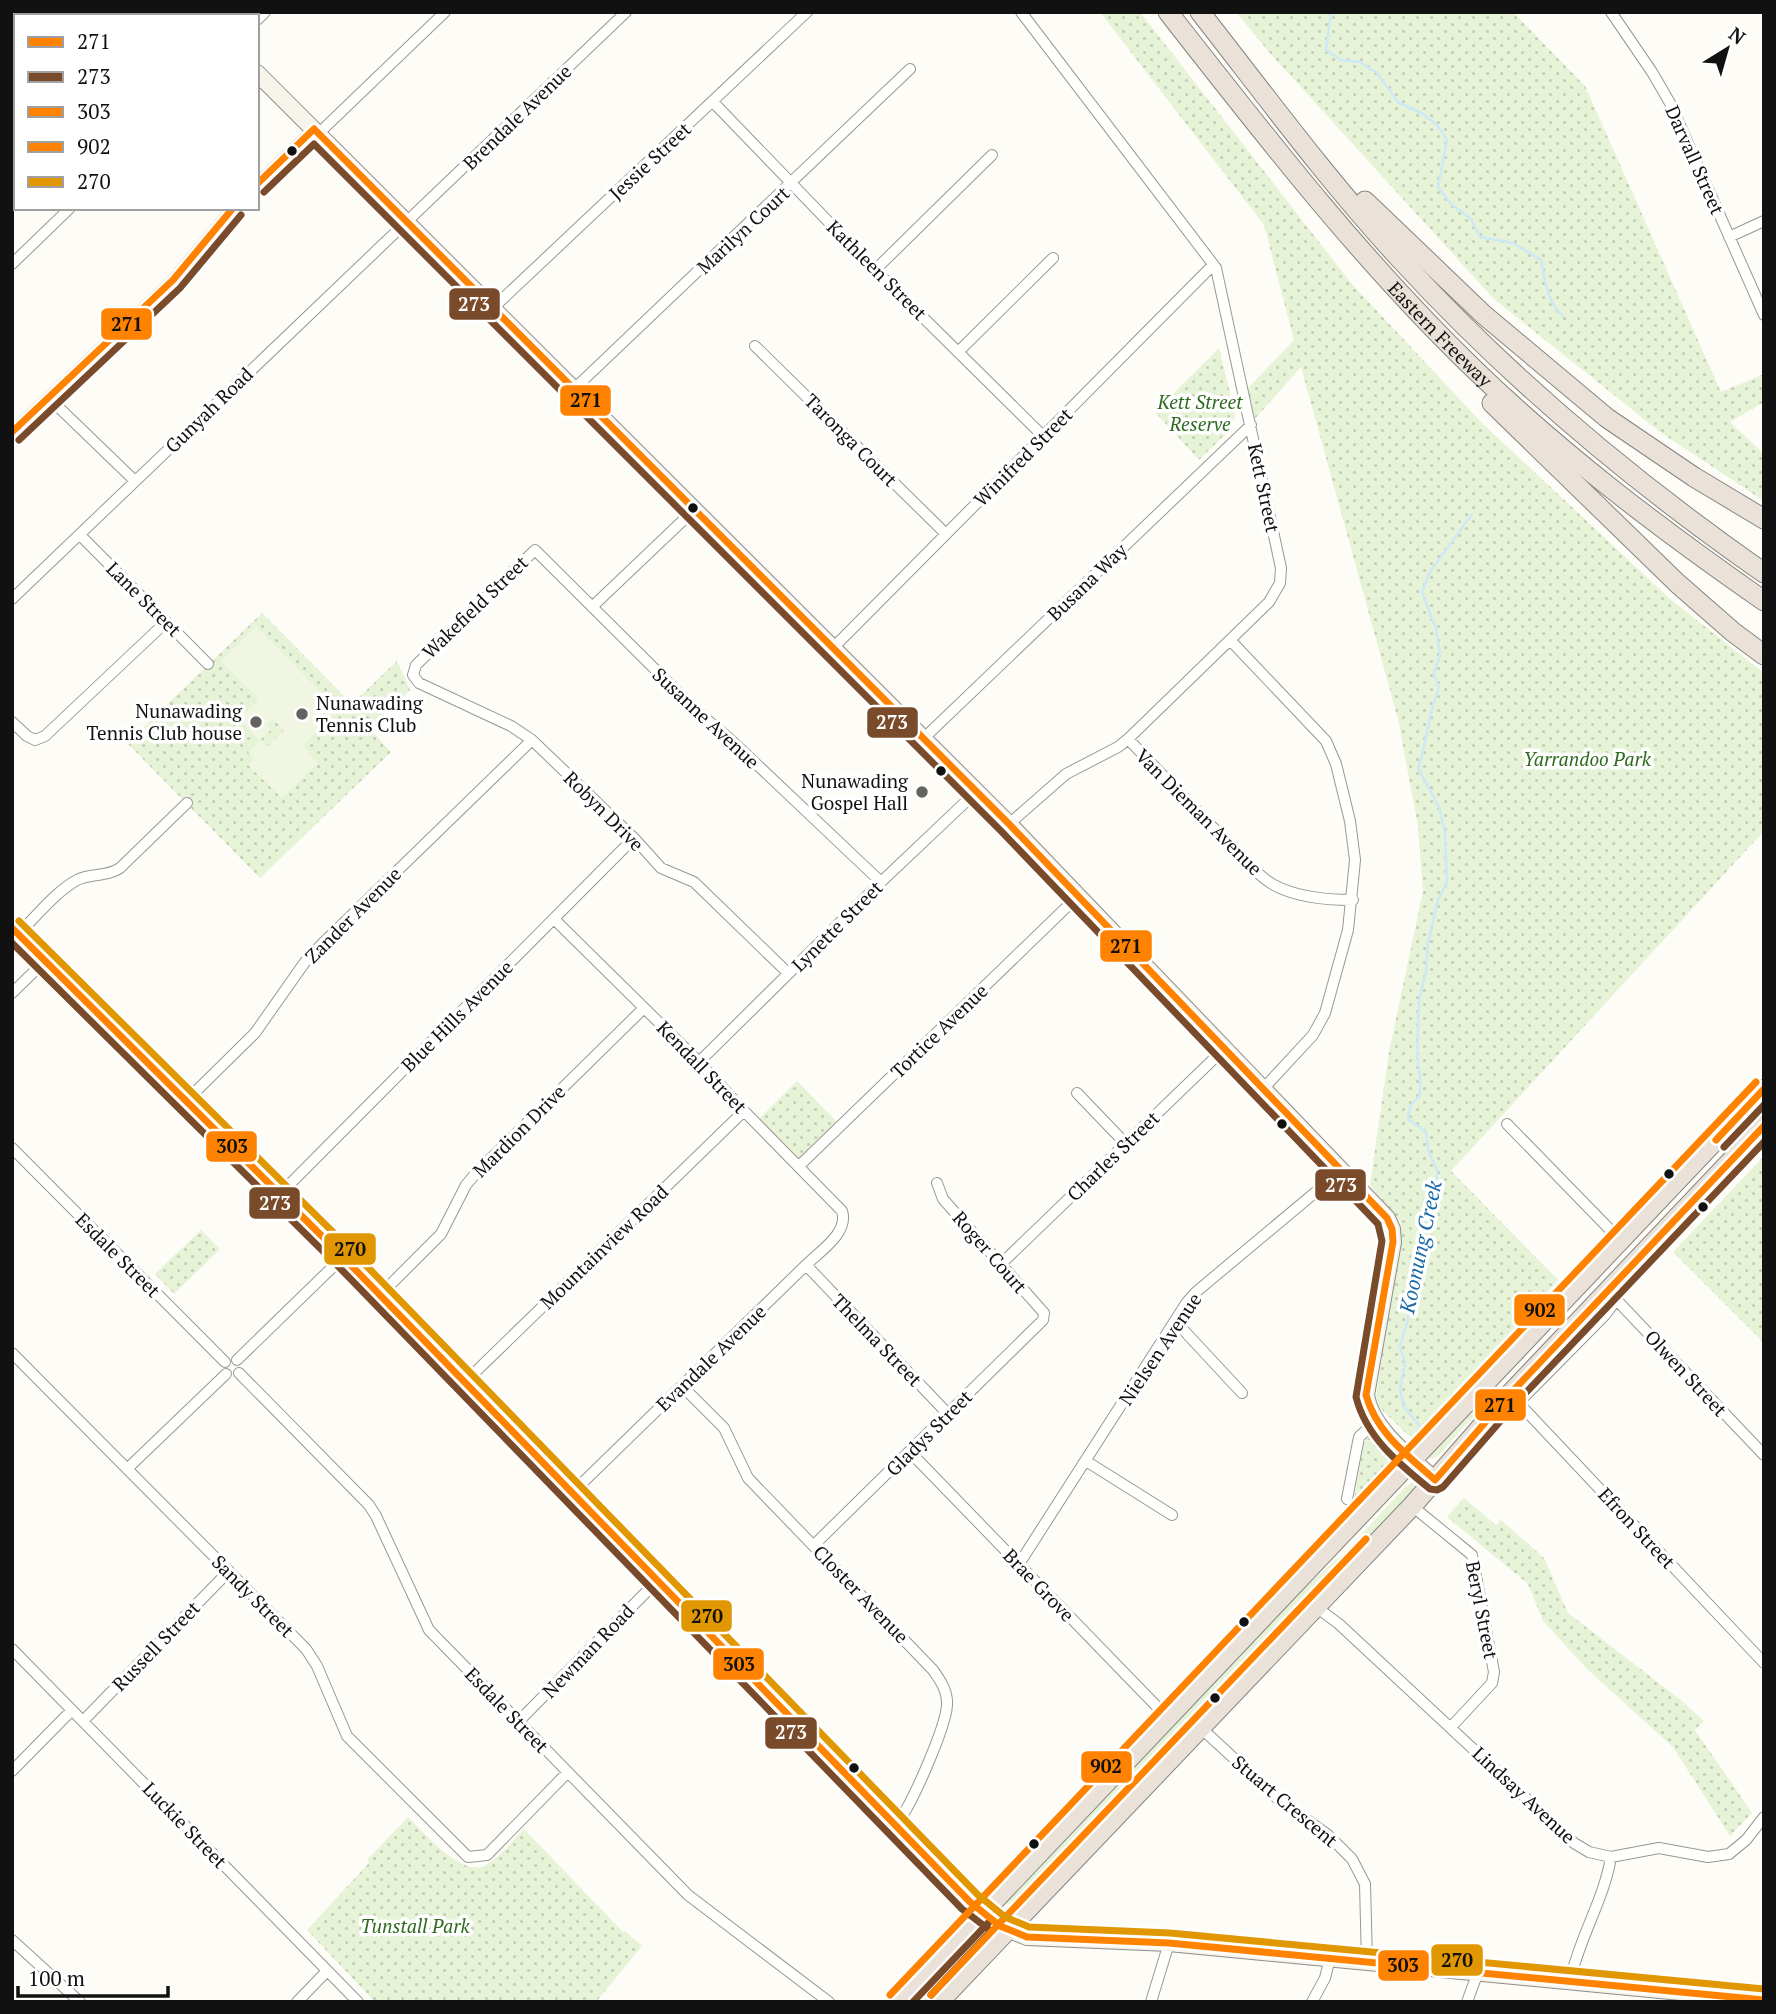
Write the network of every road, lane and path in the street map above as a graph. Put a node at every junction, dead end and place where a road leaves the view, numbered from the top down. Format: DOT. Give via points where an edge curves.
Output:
graph roads {
  1 [pos="445,12"];
  2 [pos="626,12"];
  3 [pos="807,12"];
  4 [pos="1021,12"];
  5 [pos="1168,12"];
  6 [pos="1200,12"];
  7 [pos="1611,12"];
  8 [pos="910,69"];
  9 [pos="259,74"];
  10 [pos="713,102"];
  11 [pos="1274,107"];
  12 [pos="1260,130"];
  13 [pos="316,132"];
  14 [pos="992,155"];
  15 [pos="259,182"];
  16 [pos="792,184"];
  17 [pos="68,210"];
  18 [pos="231,210"];
  19 [pos="1764,221"];
  20 [pos="406,222"];
  21 [pos="1729,237"];
  22 [pos="1053,258"];
  23 [pos="12,264"];
  24 [pos="1213,265"];
  25 [pos="876,270"];
  26 [pos="493,308"];
  27 [pos="1764,315"];
  28 [pos="755,346"];
  29 [pos="958,352"];
  30 [pos="574,389"];
  31 [pos="49,398"];
  32 [pos="1251,425"];
  33 [pos="12,432"];
  34 [pos="1043,436"];
  35 [pos="135,481"];
  36 [pos="694,510"];
  37 [pos="1764,519"];
  38 [pos="946,534"];
  39 [pos="80,535"];
  40 [pos="535,550"];
  41 [pos="1764,573"];
  42 [pos="12,599"];
  43 [pos="1764,601"];
  44 [pos="593,607"];
  45 [pos="166,622"];
  46 [pos="1231,641"];
  47 [pos="833,648"];
  48 [pos="1764,655"];
  49 [pos="208,664"];
  50 [pos="416,665"];
  51 [pos="12,722"];
  52 [pos="924,738"];
  53 [pos="1128,739"];
  54 [pos="532,740"];
  55 [pos="976,792"];
  56 [pos="187,803"];
  57 [pos="1009,824"];
  58 [pos="634,838"];
  59 [pos="881,882"];
  60 [pos="1078,896"];
  61 [pos="1353,900"];
  62 [pos="554,919"];
  63 [pos="15,931"];
  64 [pos="45,961"];
  65 [pos="788,973"];
  66 [pos="12,993"];
  67 [pos="644,1008"];
  68 [pos="1224,1049"];
  69 [pos="699,1062"];
  70 [pos="1263,1089"];
  71 [pos="1764,1089"];
  72 [pos="1077,1093"];
  73 [pos="186,1101"];
  74 [pos="744,1111"];
  75 [pos="1507,1124"];
  76 [pos="1764,1126"];
  77 [pos="1125,1143"];
  78 [pos="12,1148"];
  79 [pos="799,1166"];
  80 [pos="1342,1170"];
  81 [pos="937,1183"];
  82 [pos="280,1194"];
  83 [pos="845,1220"];
  84 [pos="1621,1241"];
  85 [pos="343,1257"];
  86 [pos="1001,1264"];
  87 [pos="806,1265"];
  88 [pos="380,1295"];
  89 [pos="1612,1295"];
  90 [pos="1043,1320"];
  91 [pos="1175,1321"];
  92 [pos="14,1359"];
  93 [pos="237,1360"];
  94 [pos="225,1362"];
  95 [pos="239,1373"];
  96 [pos="226,1374"];
  97 [pos="465,1382"];
  98 [pos="682,1386"];
  99 [pos="1242,1393"];
  100 [pos="1514,1398"];
  101 [pos="948,1414"];
  102 [pos="1375,1422"];
  103 [pos="911,1452"];
  104 [pos="1764,1455"];
  105 [pos="1413,1460"];
  106 [pos="1086,1461"];
  107 [pos="128,1468"];
  108 [pos="1435,1480"];
  109 [pos="572,1493"];
  110 [pos="1347,1499"];
  111 [pos="1412,1506"];
  112 [pos="1172,1515"];
  113 [pos="814,1545"];
  114 [pos="1019,1564"];
  115 [pos="229,1571"];
  116 [pos="657,1581"];
  117 [pos="1316,1607"];
  118 [pos="12,1649"];
  119 [pos="1764,1663"];
  120 [pos="72,1710"];
  121 [pos="1168,1718"];
  122 [pos="83,1721"];
  123 [pos="519,1721"];
  124 [pos="1451,1727"];
  125 [pos="1201,1728"];
  126 [pos="12,1771"];
  127 [pos="567,1773"];
  128 [pos="1764,1817"];
  129 [pos="895,1825"];
  130 [pos="1611,1857"];
  131 [pos="983,1913"];
  132 [pos="1007,1930"];
  133 [pos="12,1940"];
  134 [pos="1170,1943"];
  135 [pos="1330,1958"];
  136 [pos="1367,1962"];
  137 [pos="327,1970"];
  138 [pos="1478,1972"];
  139 [pos="1570,1981"];
  140 [pos="1731,2000"];
  141 [pos="1764,2000"];
  142 [pos="80,2002"];
  143 [pos="297,2002"];
  144 [pos="358,2002"];
  145 [pos="829,2002"];
  146 [pos="898,2002"];
  147 [pos="939,2002"];
  148 [pos="1151,2002"];
  149 [pos="1312,2002"];
  150 [pos="1466,2002"];
  1 -- 13 [label="street"];
  2 -- 20 [label="street, Brendale Avenue"];
  3 -- 10 [label="street, Jessie Street"];
  4 -- 24 [label="street, Kett Street"];
  5 -- 12 [label="highway, Eastern Freeway"];
  6 -- 11 [label="highway, Eastern Freeway"];
  7 -- 21 [label="street, Darvall Street" via="1662,89"];
  8 -- 16 [label="street, Marilyn Court"];
  9 -- 13 [label="main road"];
  10 -- 16 [label="street, Kathleen Street"];
  10 -- 26 [label="street, Jessie Street"];
  11 -- 37 [label="highway" via="1410,246 1517,344 1625,431"];
  11 -- 41 [label="highway, Eastern Freeway" via="1398,257 1506,367 1636,480"];
  12 -- 43 [label="highway, Eastern Freeway" via="1379,270 1494,389 1632,506"];
  12 -- 48 [label="highway" via="1376,276 1495,406 1677,583"];
  13 -- 15 [label="street"];
  13 -- 20 [label="main road"];
  14 -- 25 [label="street"];
  16 -- 25 [label="street, Kathleen Street"];
  16 -- 30 [label="street, Marilyn Court"];
  17 -- 23 [label="street"];
  18 -- 31 [label="street" via="173,280"];
  19 -- 21 [label="street"];
  20 -- 26 [label="main road"];
  20 -- 35 [label="street, Gunyah Road"];
  21 -- 27 [label="street, Darvall Street"];
  22 -- 29 [label="street"];
  24 -- 32 [label="street, Kett Street"];
  24 -- 34 [label="street, Winifred Street"];
  25 -- 29 [label="street, Kathleen Street"];
  26 -- 30 [label="main road"];
  28 -- 38 [label="street, Taronga Court"];
  29 -- 34 [label="street, Kathleen Street"];
  30 -- 36 [label="main road"];
  31 -- 33 [label="street"];
  31 -- 35 [label="street"];
  32 -- 46 [label="street, Kett Street" via="1280,583 1269,602"];
  32 -- 52 [label="street, Busana Way"];
  34 -- 38 [label="street, Winifred Street"];
  35 -- 39 [label="street, Gunyah Road"];
  36 -- 44 [label="street"];
  36 -- 47 [label="main road"];
  38 -- 47 [label="street, Winifred Street"];
  39 -- 42 [label="street, Gunyah Road"];
  39 -- 45 [label="street, Lane Street"];
  40 -- 44 [label="street, Susanne Avenue"];
  40 -- 50 [label="street, Wakefield Street"];
  44 -- 59 [label="street, Susanne Avenue"];
  45 -- 49 [label="street, Lane Street"];
  45 -- 51 [label="street" via="45,736 35,740"];
  46 -- 53 [label="street, Kett Street"];
  46 -- 61 [label="street" via="1326,741 1350,821 1355,860"];
  47 -- 52 [label="main road"];
  50 -- 54 [label="street, Robyn Drive" via="413,675 419,683"];
  52 -- 55 [label="main road"];
  53 -- 57 [label="street, Kett Street" via="1066,774"];
  53 -- 61 [label="street, Van Dieman Avenue" via="1272,885 1296,894"];
  54 -- 58 [label="street, Robyn Drive"];
  54 -- 73 [label="street, Zander Avenue" via="324,942 255,1033"];
  55 -- 57 [label="main road"];
  55 -- 59 [label="street, Lynette Street"];
  56 -- 63 [label="street" via="120,868 73,883"];
  57 -- 60 [label="main road"];
  58 -- 62 [label="street, Blue Hills Avenue"];
  58 -- 65 [label="street, Robyn Drive" via="661,868 694,882"];
  59 -- 65 [label="street, Lynette Street"];
  60 -- 68 [label="main road"];
  60 -- 79 [label="street, Tortice Avenue"];
  61 -- 70 [label="street" via="1325,1013 1313,1035"];
  62 -- 67 [label="street, Kendall Street"];
  62 -- 82 [label="street, Blue Hills Avenue"];
  63 -- 64 [label="main road"];
  64 -- 66 [label="street"];
  64 -- 73 [label="main road"];
  65 -- 69 [label="street, Lynette Street"];
  67 -- 69 [label="street, Kendall Street"];
  67 -- 88 [label="street, Mardion Drive" via="476,1173 441,1234"];
  68 -- 70 [label="main road"];
  68 -- 77 [label="street, Charles Street"];
  69 -- 74 [label="street, Kendall Street"];
  70 -- 80 [label="main road"];
  71 -- 84 [label="highway"];
  72 -- 77 [label="street"];
  73 -- 82 [label="main road"];
  74 -- 79 [label="street, Kendall Street"];
  74 -- 97 [label="street, Mountainview Road"];
  75 -- 84 [label="street"];
  76 -- 89 [label="highway"];
  77 -- 86 [label="street, Charles Street"];
  78 -- 94 [label="street, Esdale Street"];
  79 -- 83 [label="street, Kendall Street" via="842,1211"];
  80 -- 91 [label="street, Nielsen Avenue" via="1196,1292"];
  80 -- 102 [label="main road" via="1387,1217 1392,1229 1366,1395"];
  81 -- 86 [label="street, Roger Court" via="943,1199"];
  82 -- 85 [label="main road"];
  83 -- 87 [label="street, Evandale Avenue" via="842,1229"];
  84 -- 105 [label="highway"];
  85 -- 88 [label="main road"];
  85 -- 93 [label="street"];
  86 -- 90 [label="street, Roger Court" via="1044,1314"];
  87 -- 98 [label="street, Evandale Avenue"];
  87 -- 101 [label="street, Thelma Street"];
  88 -- 97 [label="main road"];
  89 -- 100 [label="highway"];
  89 -- 104 [label="street, Olwen Street"];
  90 -- 101 [label="street, Gladys Street"];
  91 -- 99 [label="street"];
  91 -- 106 [label="street, Nielsen Avenue"];
  92 -- 107 [label="street, Sandy Street"];
  93 -- 94 [label="street"];
  93 -- 95 [label="street"];
  94 -- 96 [label="street"];
  95 -- 96 [label="street"];
  95 -- 123 [label="street, Esdale Street" via="369,1505 429,1630"];
  96 -- 107 [label="street"];
  97 -- 109 [label="main road"];
  98 -- 109 [label="street, Evandale Avenue"];
  98 -- 113 [label="street, Closter Avenue" via="724,1428 748,1478"];
  100 -- 108 [label="highway"];
  100 -- 119 [label="street, Efron Street"];
  101 -- 103 [label="street, Gladys Street"];
  102 -- 105 [label="main road"];
  102 -- 110 [label="street" via="1359,1437"];
  103 -- 113 [label="street, Gladys Street"];
  103 -- 114 [label="street, Brae Grove"];
  105 -- 108 [label="main road"];
  105 -- 121 [label="highway"];
  106 -- 112 [label="street"];
  106 -- 114 [label="street, Nielsen Avenue"];
  107 -- 115 [label="street, Sandy Street"];
  108 -- 111 [label="highway"];
  109 -- 116 [label="main road"];
  111 -- 117 [label="highway"];
  111 -- 124 [label="street, Beryl Street" via="1472,1555 1494,1672 1492,1683"];
  113 -- 129 [label="street, Closter Avenue" via="944,1686 943,1725"];
  114 -- 121 [label="street, Brae Grove"];
  115 -- 122 [label="street, Russell Street"];
  115 -- 127 [label="street, Sandy Street" via="306,1649 347,1736 468,1857 487,1855"];
  116 -- 123 [label="street, Newman Road"];
  116 -- 129 [label="main road"];
  117 -- 124 [label="street, Lindsay Avenue"];
  117 -- 125 [label="highway"];
  118 -- 120 [label="street, Luckie Street"];
  120 -- 122 [label="street, Luckie Street"];
  120 -- 126 [label="street"];
  121 -- 131 [label="highway"];
  122 -- 137 [label="street, Luckie Street"];
  123 -- 127 [label="street, Esdale Street"];
  124 -- 130 [label="street, Lindsay Avenue" via="1574,1843"];
  125 -- 132 [label="highway"];
  125 -- 136 [label="street, Stuart Crescent" via="1352,1859 1366,1884"];
  127 -- 145 [label="street, Esdale Street" via="688,1895"];
  128 -- 130 [label="street, Lindsay Avenue" via="1729,1854 1708,1857 1659,1848"];
  129 -- 131 [label="main road"];
  130 -- 139 [label="street"];
  131 -- 132 [label="main road"];
  131 -- 146 [label="highway"];
  132 -- 134 [label="main road" via="1052,1940"];
  132 -- 147 [label="highway"];
  133 -- 142 [label="street"];
  134 -- 135 [label="main road"];
  134 -- 148 [label="street"];
  135 -- 136 [label="main road"];
  135 -- 149 [label="street"];
  136 -- 138 [label="main road"];
  137 -- 143 [label="street"];
  137 -- 144 [label="street, Luckie Street"];
  138 -- 139 [label="main road"];
  138 -- 150 [label="street"];
  139 -- 140 [label="main road"];
  140 -- 141 [label="main road"];
}
